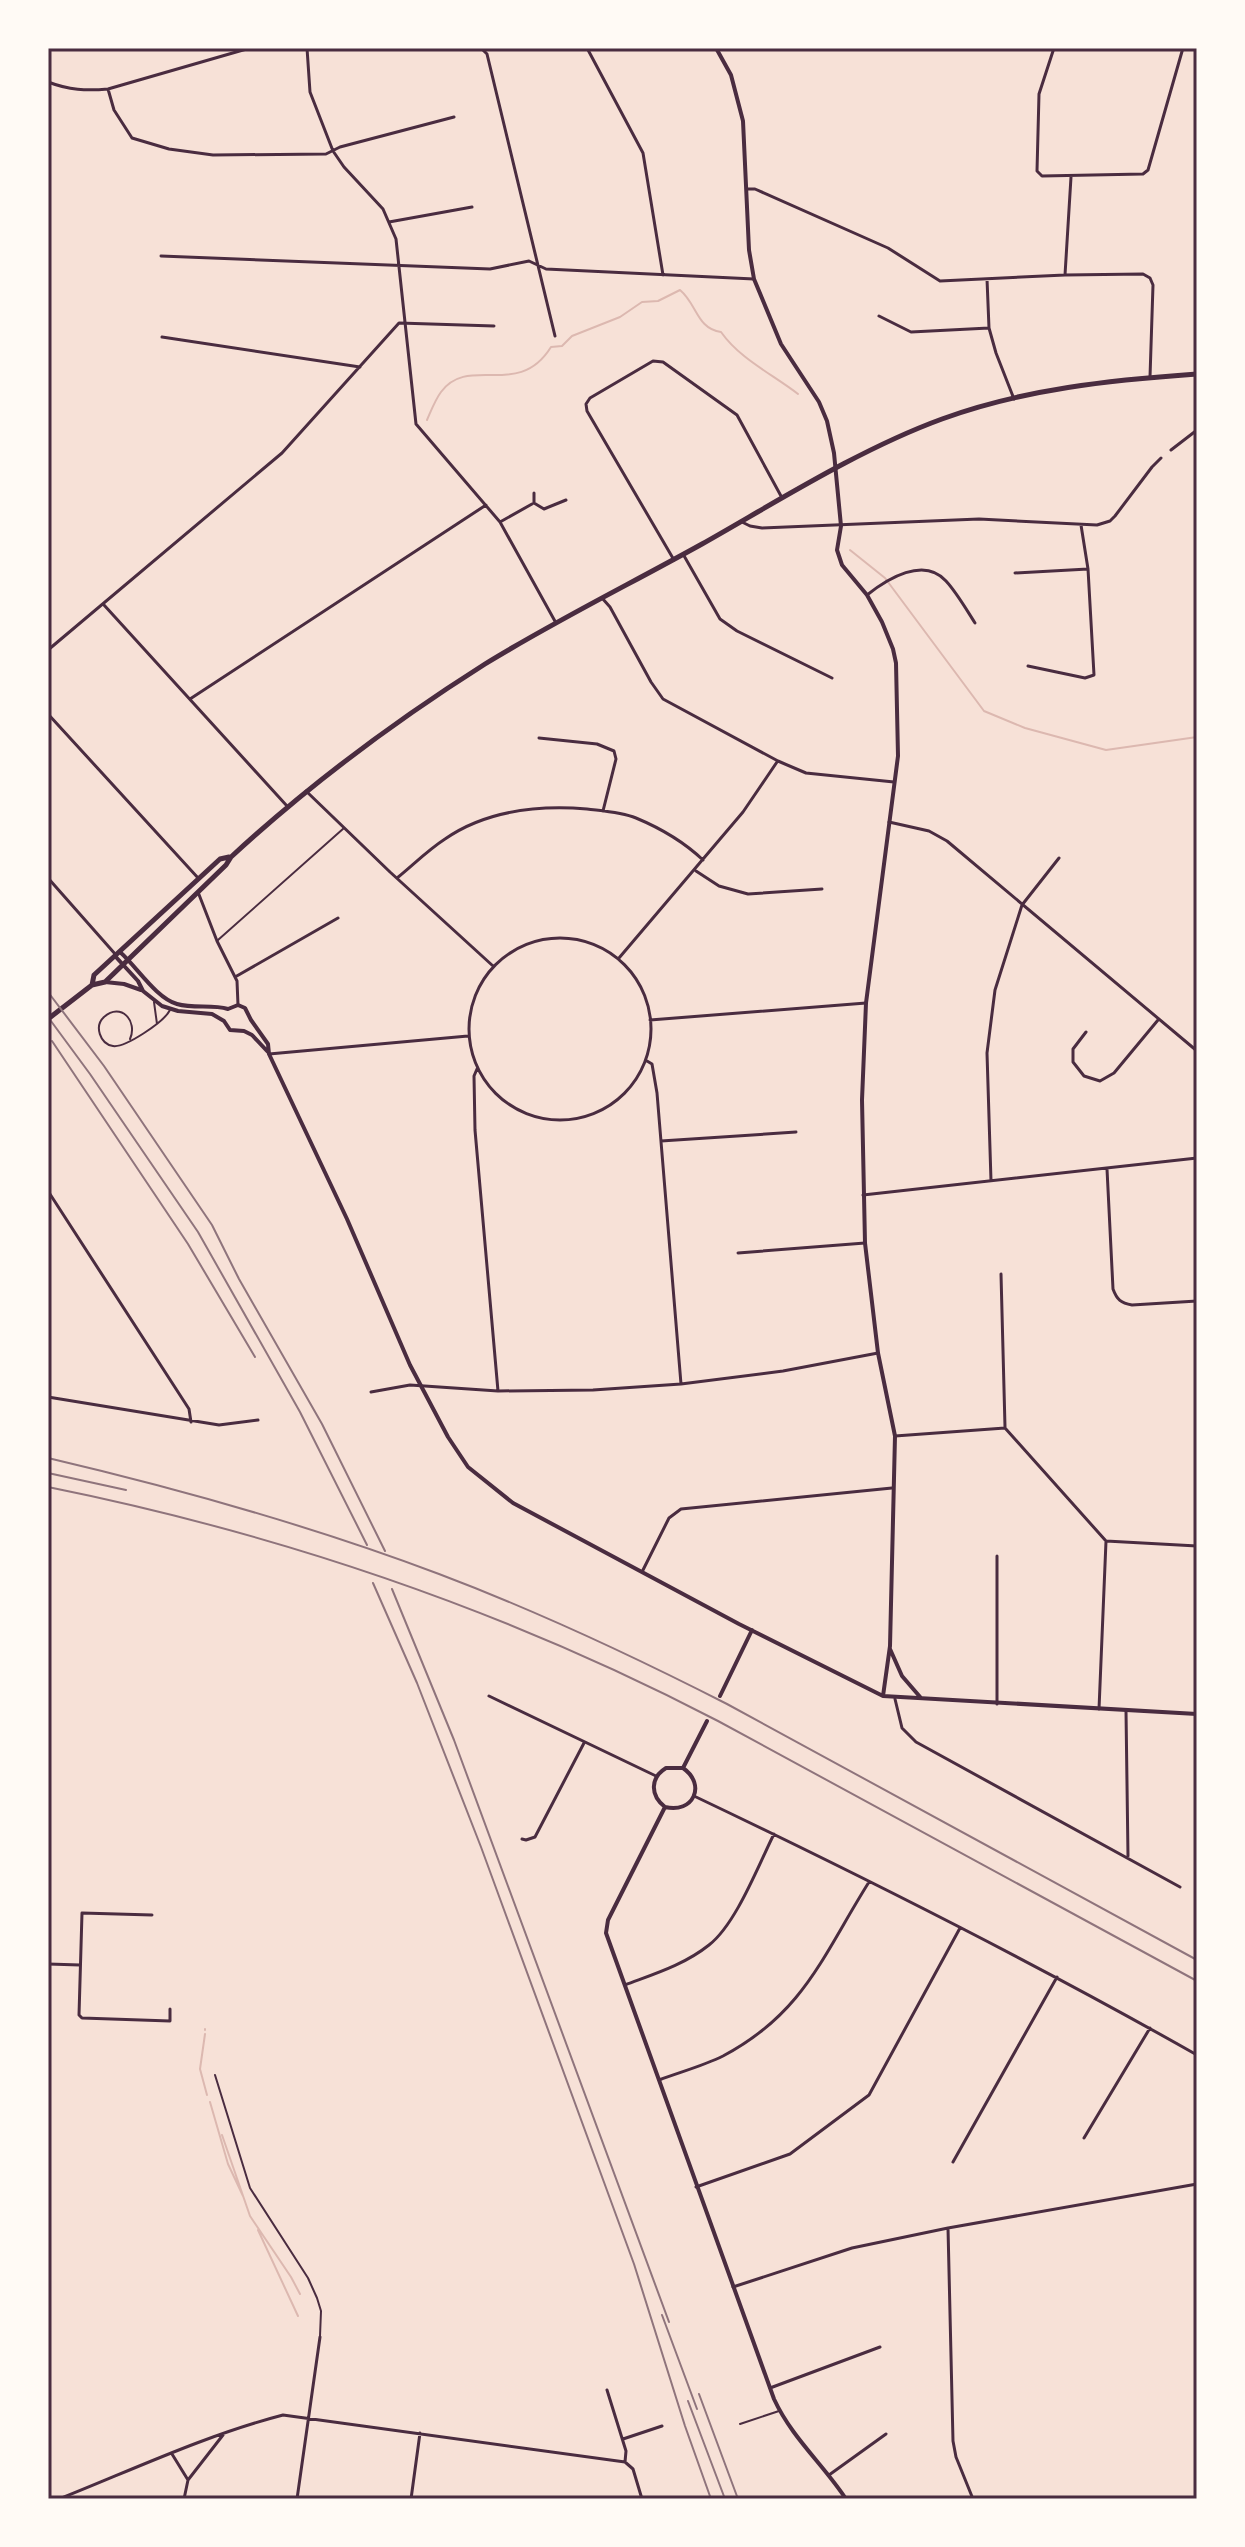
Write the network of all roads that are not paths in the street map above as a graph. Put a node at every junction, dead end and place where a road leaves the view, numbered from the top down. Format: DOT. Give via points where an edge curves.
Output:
graph roads {
  1 [pos="250,48"];
  2 [pos="307,48"];
  3 [pos="481,48"];
  4 [pos="587,48"];
  5 [pos="716,48"];
  6 [pos="1054,48"];
  7 [pos="1183,48"];
  8 [pos="48,82"];
  9 [pos="108,89"];
  10 [pos="454,117"];
  11 [pos="333,151"];
  12 [pos="1071,177"];
  13 [pos="747,189"];
  14 [pos="472,207"];
  15 [pos="389,222"];
  16 [pos="161,256"];
  17 [pos="539,266"];
  18 [pos="400,267"];
  19 [pos="663,275"];
  20 [pos="1065,275"];
  21 [pos="754,279"];
  22 [pos="987,279"];
  23 [pos="879,316"];
  24 [pos="404,323"];
  25 [pos="494,326"];
  26 [pos="989,328"];
  27 [pos="555,336"];
  28 [pos="162,337"];
  29 [pos="360,367"];
  30 [pos="1197,374"];
  31 [pos="1150,377"];
  32 [pos="1014,399"];
  33 [pos="1197,430"];
  34 [pos="1171,450"];
  35 [pos="1161,458"];
  36 [pos="836,469"];
  37 [pos="534,493"];
  38 [pos="783,499"];
  39 [pos="566,500"];
  40 [pos="534,503"];
  41 [pos="486,505"];
  42 [pos="500,522"];
  43 [pos="742,522"];
  44 [pos="1081,525"];
  45 [pos="841,526"];
  46 [pos="683,554"];
  47 [pos="674,560"];
  48 [pos="1088,569"];
  49 [pos="1015,573"];
  50 [pos="867,595"];
  51 [pos="602,598"];
  52 [pos="103,605"];
  53 [pos="556,623"];
  54 [pos="975,623"];
  55 [pos="48,650"];
  56 [pos="1028,666"];
  57 [pos="832,678"];
  58 [pos="190,699"];
  59 [pos="48,714"];
  60 [pos="539,738"];
  61 [pos="778,761"];
  62 [pos="895,782"];
  63 [pos="306,791"];
  64 [pos="287,806"];
  65 [pos="603,811"];
  66 [pos="889,822"];
  67 [pos="344,828"];
  68 [pos="231,857"];
  69 [pos="1059,858"];
  70 [pos="703,860"];
  71 [pos="696,871"];
  72 [pos="48,878"];
  73 [pos="397,878"];
  74 [pos="199,879"];
  75 [pos="822,889"];
  76 [pos="198,892"];
  77 [pos="1022,905"];
  78 [pos="338,918"];
  79 [pos="217,941"];
  80 [pos="117,954"];
  81 [pos="619,958"];
  82 [pos="126,962"];
  83 [pos="493,966"];
  84 [pos="235,977"];
  85 [pos="105,982"];
  86 [pos="92,985"];
  87 [pos="143,991"];
  88 [pos="154,1001"];
  89 [pos="866,1003"];
  90 [pos="238,1005"];
  91 [pos="170,1009"];
  92 [pos="228,1009"];
  93 [pos="48,1019"];
  94 [pos="251,1020"];
  95 [pos="650,1020"];
  96 [pos="1158,1020"];
  97 [pos="224,1021"];
  98 [pos="157,1025"];
  99 [pos="244,1031"];
  100 [pos="1086,1032"];
  101 [pos="468,1036"];
  102 [pos="130,1039"];
  103 [pos="1197,1051"];
  104 [pos="269,1054"];
  105 [pos="645,1060"];
  106 [pos="477,1069"];
  107 [pos="796,1132"];
  108 [pos="661,1141"];
  109 [pos="1197,1158"];
  110 [pos="1107,1168"];
  111 [pos="991,1181"];
  112 [pos="48,1191"];
  113 [pos="863,1195"];
  114 [pos="865,1243"];
  115 [pos="738,1253"];
  116 [pos="1001,1274"];
  117 [pos="1197,1301"];
  118 [pos="878,1353"];
  119 [pos="681,1384"];
  120 [pos="420,1385"];
  121 [pos="498,1391"];
  122 [pos="371,1392"];
  123 [pos="48,1397"];
  124 [pos="258,1420"];
  125 [pos="191,1422"];
  126 [pos="1005,1428"];
  127 [pos="895,1436"];
  128 [pos="892,1488"];
  129 [pos="1106,1541"];
  130 [pos="1197,1546"];
  131 [pos="997,1556"];
  132 [pos="642,1572"];
  133 [pos="752,1630"];
  134 [pos="890,1646"];
  135 [pos="489,1696"];
  136 [pos="720,1696"];
  137 [pos="883,1696"];
  138 [pos="895,1699"];
  139 [pos="923,1700"];
  140 [pos="997,1704"];
  141 [pos="1099,1709"];
  142 [pos="1126,1711"];
  143 [pos="1197,1714"];
  144 [pos="707,1721"];
  145 [pos="584,1743"];
  146 [pos="683,1768"];
  147 [pos="656,1776"];
  148 [pos="694,1796"];
  149 [pos="665,1807"];
  150 [pos="774,1834"];
  151 [pos="522,1839"];
  152 [pos="1128,1856"];
  153 [pos="869,1882"];
  154 [pos="1180,1887"];
  155 [pos="152,1915"];
  156 [pos="960,1928"];
  157 [pos="48,1964"];
  158 [pos="80,1965"];
  159 [pos="1057,1977"];
  160 [pos="625,1985"];
  161 [pos="170,2009"];
  162 [pos="1150,2028"];
  163 [pos="1197,2055"];
  164 [pos="215,2075"];
  165 [pos="659,2080"];
  166 [pos="1084,2138"];
  167 [pos="953,2162"];
  168 [pos="1197,2184"];
  169 [pos="696,2187"];
  170 [pos="948,2228"];
  171 [pos="733,2287"];
  172 [pos="320,2337"];
  173 [pos="880,2347"];
  174 [pos="770,2388"];
  175 [pos="607,2390"];
  176 [pos="780,2411"];
  177 [pos="307,2418"];
  178 [pos="740,2424"];
  179 [pos="662,2426"];
  180 [pos="420,2433"];
  181 [pos="886,2434"];
  182 [pos="223,2435"];
  183 [pos="623,2439"];
  184 [pos="172,2454"];
  185 [pos="625,2462"];
  186 [pos="829,2475"];
  187 [pos="188,2480"];
  188 [pos="59,2499"];
  189 [pos="184,2499"];
  190 [pos="297,2499"];
  191 [pos="411,2499"];
  192 [pos="642,2499"];
  193 [pos="846,2499"];
  194 [pos="973,2499"];
  1 -- 9 [label="street"];
  2 -- 11 [label="street" via="310,92"];
  3 -- 17 [label="street" via="487,54"];
  4 -- 19 [label="street" via="643,153"];
  5 -- 13 [label="street" via="731,75 743,121"];
  6 -- 12 [label="street" via="1039,94 1037,171 1042,176"];
  7 -- 12 [label="street" via="1148,170"];
  8 -- 9 [label="street" via="87,91"];
  9 -- 11 [label="street" via="132,138 169,149 213,155"];
  10 -- 11 [label="street"];
  11 -- 15 [label="street"];
  12 -- 20 [label="street"];
  13 -- 21 [label="street"];
  13 -- 22 [label="street" via="888,248 940,281"];
  14 -- 15 [label="street"];
  15 -- 18 [label="street"];
  16 -- 18 [label="street"];
  17 -- 18 [label="street" via="529,261 490,269"];
  17 -- 19 [label="street"];
  17 -- 27 [label="street"];
  18 -- 24 [label="street"];
  19 -- 21 [label="street"];
  20 -- 22 [label="street"];
  20 -- 31 [label="street" via="1150,278"];
  21 -- 36 [label="street" via="781,344 819,402"];
  22 -- 26 [label="street"];
  23 -- 26 [label="street" via="911,332"];
  24 -- 25 [label="street"];
  24 -- 29 [label="street"];
  24 -- 41 [label="street" via="416,424"];
  26 -- 32 [label="street"];
  28 -- 29 [label="street"];
  29 -- 52 [label="street" via="282,453"];
  30 -- 31 [label="main road"];
  31 -- 32 [label="main road" via="1086,383"];
  32 -- 36 [label="main road" via="931,423"];
  33 -- 34 [label="street"];
  34 -- 35 [label="lane"];
  35 -- 44 [label="street" via="1110,521"];
  36 -- 38 [label="main road"];
  36 -- 45 [label="street"];
  37 -- 40 [label="street"];
  38 -- 43 [label="main road"];
  38 -- 47 [label="street" via="737,415 663,362 653,361 586,404"];
  39 -- 40 [label="street" via="544,509"];
  40 -- 42 [label="street"];
  41 -- 42 [label="street"];
  41 -- 58 [label="street"];
  42 -- 53 [label="street"];
  43 -- 45 [label="street" via="762,528"];
  43 -- 46 [label="main road"];
  44 -- 45 [label="street" via="979,519"];
  44 -- 48 [label="street"];
  45 -- 50 [label="street" via="837,550 842,565"];
  46 -- 47 [label="main road"];
  46 -- 57 [label="street" via="720,619"];
  47 -- 51 [label="main road"];
  48 -- 49 [label="street"];
  48 -- 56 [label="street" via="1094,675 1085,678"];
  50 -- 54 [label="street" via="913,570 926,570 948,583"];
  50 -- 62 [label="street" via="896,663"];
  51 -- 53 [label="main road"];
  51 -- 61 [label="street" via="663,699"];
  52 -- 55 [label="street"];
  52 -- 58 [label="street"];
  53 -- 63 [label="main road" via="420,707"];
  58 -- 64 [label="street"];
  59 -- 74 [label="street"];
  60 -- 65 [label="street" via="614,751"];
  61 -- 62 [label="street" via="806,773"];
  61 -- 70 [label="street"];
  62 -- 66 [label="street"];
  63 -- 64 [label="main road"];
  63 -- 67 [label="street"];
  64 -- 68 [label="main road"];
  65 -- 70 [label="street" via="633,816 660,829"];
  65 -- 73 [label="street" via="514,810 485,819 445,838"];
  66 -- 77 [label="street" via="947,841"];
  66 -- 89 [label="street"];
  67 -- 73 [label="street"];
  67 -- 79 [label="lane"];
  68 -- 74 [label="main road" via="220,859"];
  68 -- 76 [label="main road"];
  69 -- 77 [label="street"];
  70 -- 71 [label="street"];
  71 -- 75 [label="street" via="719,886 748,894"];
  71 -- 81 [label="street"];
  72 -- 80 [label="street"];
  73 -- 83 [label="street"];
  74 -- 80 [label="main road"];
  76 -- 79 [label="street"];
  76 -- 82 [label="main road"];
  77 -- 96 [label="street"];
  77 -- 111 [label="street" via="995,990 987,1040"];
  78 -- 84 [label="street"];
  79 -- 84 [label="street"];
  80 -- 82 [label="street"];
  80 -- 86 [label="main road" via="94,975"];
  81 -- 83 [label="street" via="587,941 551,937 517,948"];
  81 -- 95 [label="street" via="645,995"];
  82 -- 85 [label="main road"];
  82 -- 87 [label="street"];
  82 -- 92 [label="street" via="171,1001"];
  83 -- 101 [label="street" via="471,1005"];
  84 -- 90 [label="street"];
  85 -- 86 [label="main road"];
  85 -- 87 [label="street"];
  86 -- 93 [label="main road"];
  87 -- 88 [label="street"];
  88 -- 91 [label="street"];
  88 -- 98 [label="lane"];
  89 -- 95 [label="street"];
  89 -- 113 [label="street"];
  90 -- 92 [label="street"];
  90 -- 94 [label="street" via="248,1010"];
  91 -- 97 [label="street" via="212,1014"];
  91 -- 98 [label="lane"];
  92 -- 97 [label="street"];
  94 -- 99 [label="street"];
  94 -- 104 [label="street"];
  95 -- 105 [label="street"];
  96 -- 100 [label="street" via="1114,1073 1100,1081 1084,1076 1073,1062 1073,1049"];
  96 -- 103 [label="street"];
  97 -- 99 [label="street" via="230,1030"];
  98 -- 102 [label="lane"];
  99 -- 104 [label="street"];
  101 -- 104 [label="street"];
  101 -- 106 [label="street"];
  102 -- 102 [label="lane" via="109,1045 101,1038 101,1022 111,1013 121,1013 132,1023"];
  104 -- 120 [label="street"];
  105 -- 106 [label="street" via="619,1098 595,1113 555,1121 509,1106"];
  105 -- 108 [label="street" via="654,1074"];
  106 -- 121 [label="street" via="475,1130"];
  107 -- 108 [label="street"];
  108 -- 119 [label="street"];
  109 -- 110 [label="street"];
  110 -- 111 [label="street"];
  110 -- 117 [label="street" via="1116,1298 1132,1305"];
  111 -- 113 [label="street"];
  112 -- 125 [label="street" via="189,1409"];
  113 -- 114 [label="street"];
  114 -- 115 [label="street"];
  114 -- 118 [label="street"];
  116 -- 126 [label="street"];
  118 -- 119 [label="street"];
  118 -- 127 [label="street"];
  119 -- 121 [label="street"];
  120 -- 121 [label="street"];
  120 -- 122 [label="street"];
  120 -- 132 [label="street" via="468,1467 513,1503"];
  123 -- 125 [label="street"];
  124 -- 125 [label="street"];
  126 -- 127 [label="street"];
  126 -- 129 [label="street"];
  127 -- 128 [label="street"];
  128 -- 132 [label="street" via="681,1509 669,1518"];
  128 -- 134 [label="street"];
  129 -- 130 [label="street"];
  129 -- 141 [label="street"];
  131 -- 140 [label="street"];
  132 -- 133 [label="street"];
  133 -- 136 [label="street"];
  133 -- 137 [label="street"];
  134 -- 137 [label="street"];
  134 -- 139 [label="street" via="902,1676"];
  135 -- 145 [label="street"];
  137 -- 138 [label="street"];
  138 -- 139 [label="street"];
  138 -- 152 [label="street" via="902,1728 916,1742"];
  139 -- 140 [label="street"];
  140 -- 141 [label="street"];
  141 -- 142 [label="street"];
  142 -- 143 [label="street"];
  142 -- 152 [label="street"];
  144 -- 146 [label="street"];
  145 -- 147 [label="street"];
  145 -- 151 [label="street" via="535,1837"];
  146 -- 147 [label="street" via="666,1768"];
  146 -- 148 [label="street" via="694,1779"];
  147 -- 149 [label="street" via="655,1796"];
  148 -- 149 [label="street" via="684,1807"];
  148 -- 150 [label="street"];
  149 -- 160 [label="street" via="608,1920 606,1933"];
  150 -- 153 [label="street"];
  150 -- 160 [label="street" via="743,1898 711,1944 679,1964"];
  152 -- 154 [label="street"];
  153 -- 156 [label="street"];
  153 -- 165 [label="street" via="805,1988 783,2014 720,2057"];
  155 -- 158 [label="street" via="82,1913"];
  156 -- 159 [label="street"];
  156 -- 169 [label="street" via="869,2095 790,2154"];
  157 -- 158 [label="street"];
  158 -- 161 [label="street" via="82,2018 170,2021"];
  159 -- 162 [label="street"];
  159 -- 167 [label="street"];
  160 -- 165 [label="street"];
  162 -- 163 [label="street"];
  162 -- 166 [label="street"];
  164 -- 172 [label="lane" via="250,2188 317,2298"];
  165 -- 169 [label="street"];
  168 -- 170 [label="street"];
  169 -- 171 [label="street"];
  170 -- 171 [label="street" via="852,2248"];
  170 -- 194 [label="street" via="953,2441"];
  171 -- 174 [label="street"];
  172 -- 177 [label="street"];
  173 -- 174 [label="street"];
  174 -- 176 [label="street"];
  175 -- 183 [label="street"];
  176 -- 178 [label="lane"];
  176 -- 186 [label="street"];
  177 -- 180 [label="street"];
  177 -- 182 [label="street" via="283,2415"];
  177 -- 190 [label="street"];
  179 -- 183 [label="street"];
  180 -- 185 [label="street"];
  180 -- 191 [label="street"];
  181 -- 186 [label="street"];
  182 -- 184 [label="street"];
  182 -- 187 [label="street"];
  183 -- 185 [label="street"];
  184 -- 187 [label="street"];
  184 -- 188 [label="street"];
  185 -- 192 [label="street" via="633,2469"];
  186 -- 193 [label="street"];
  187 -- 189 [label="street"];
}
